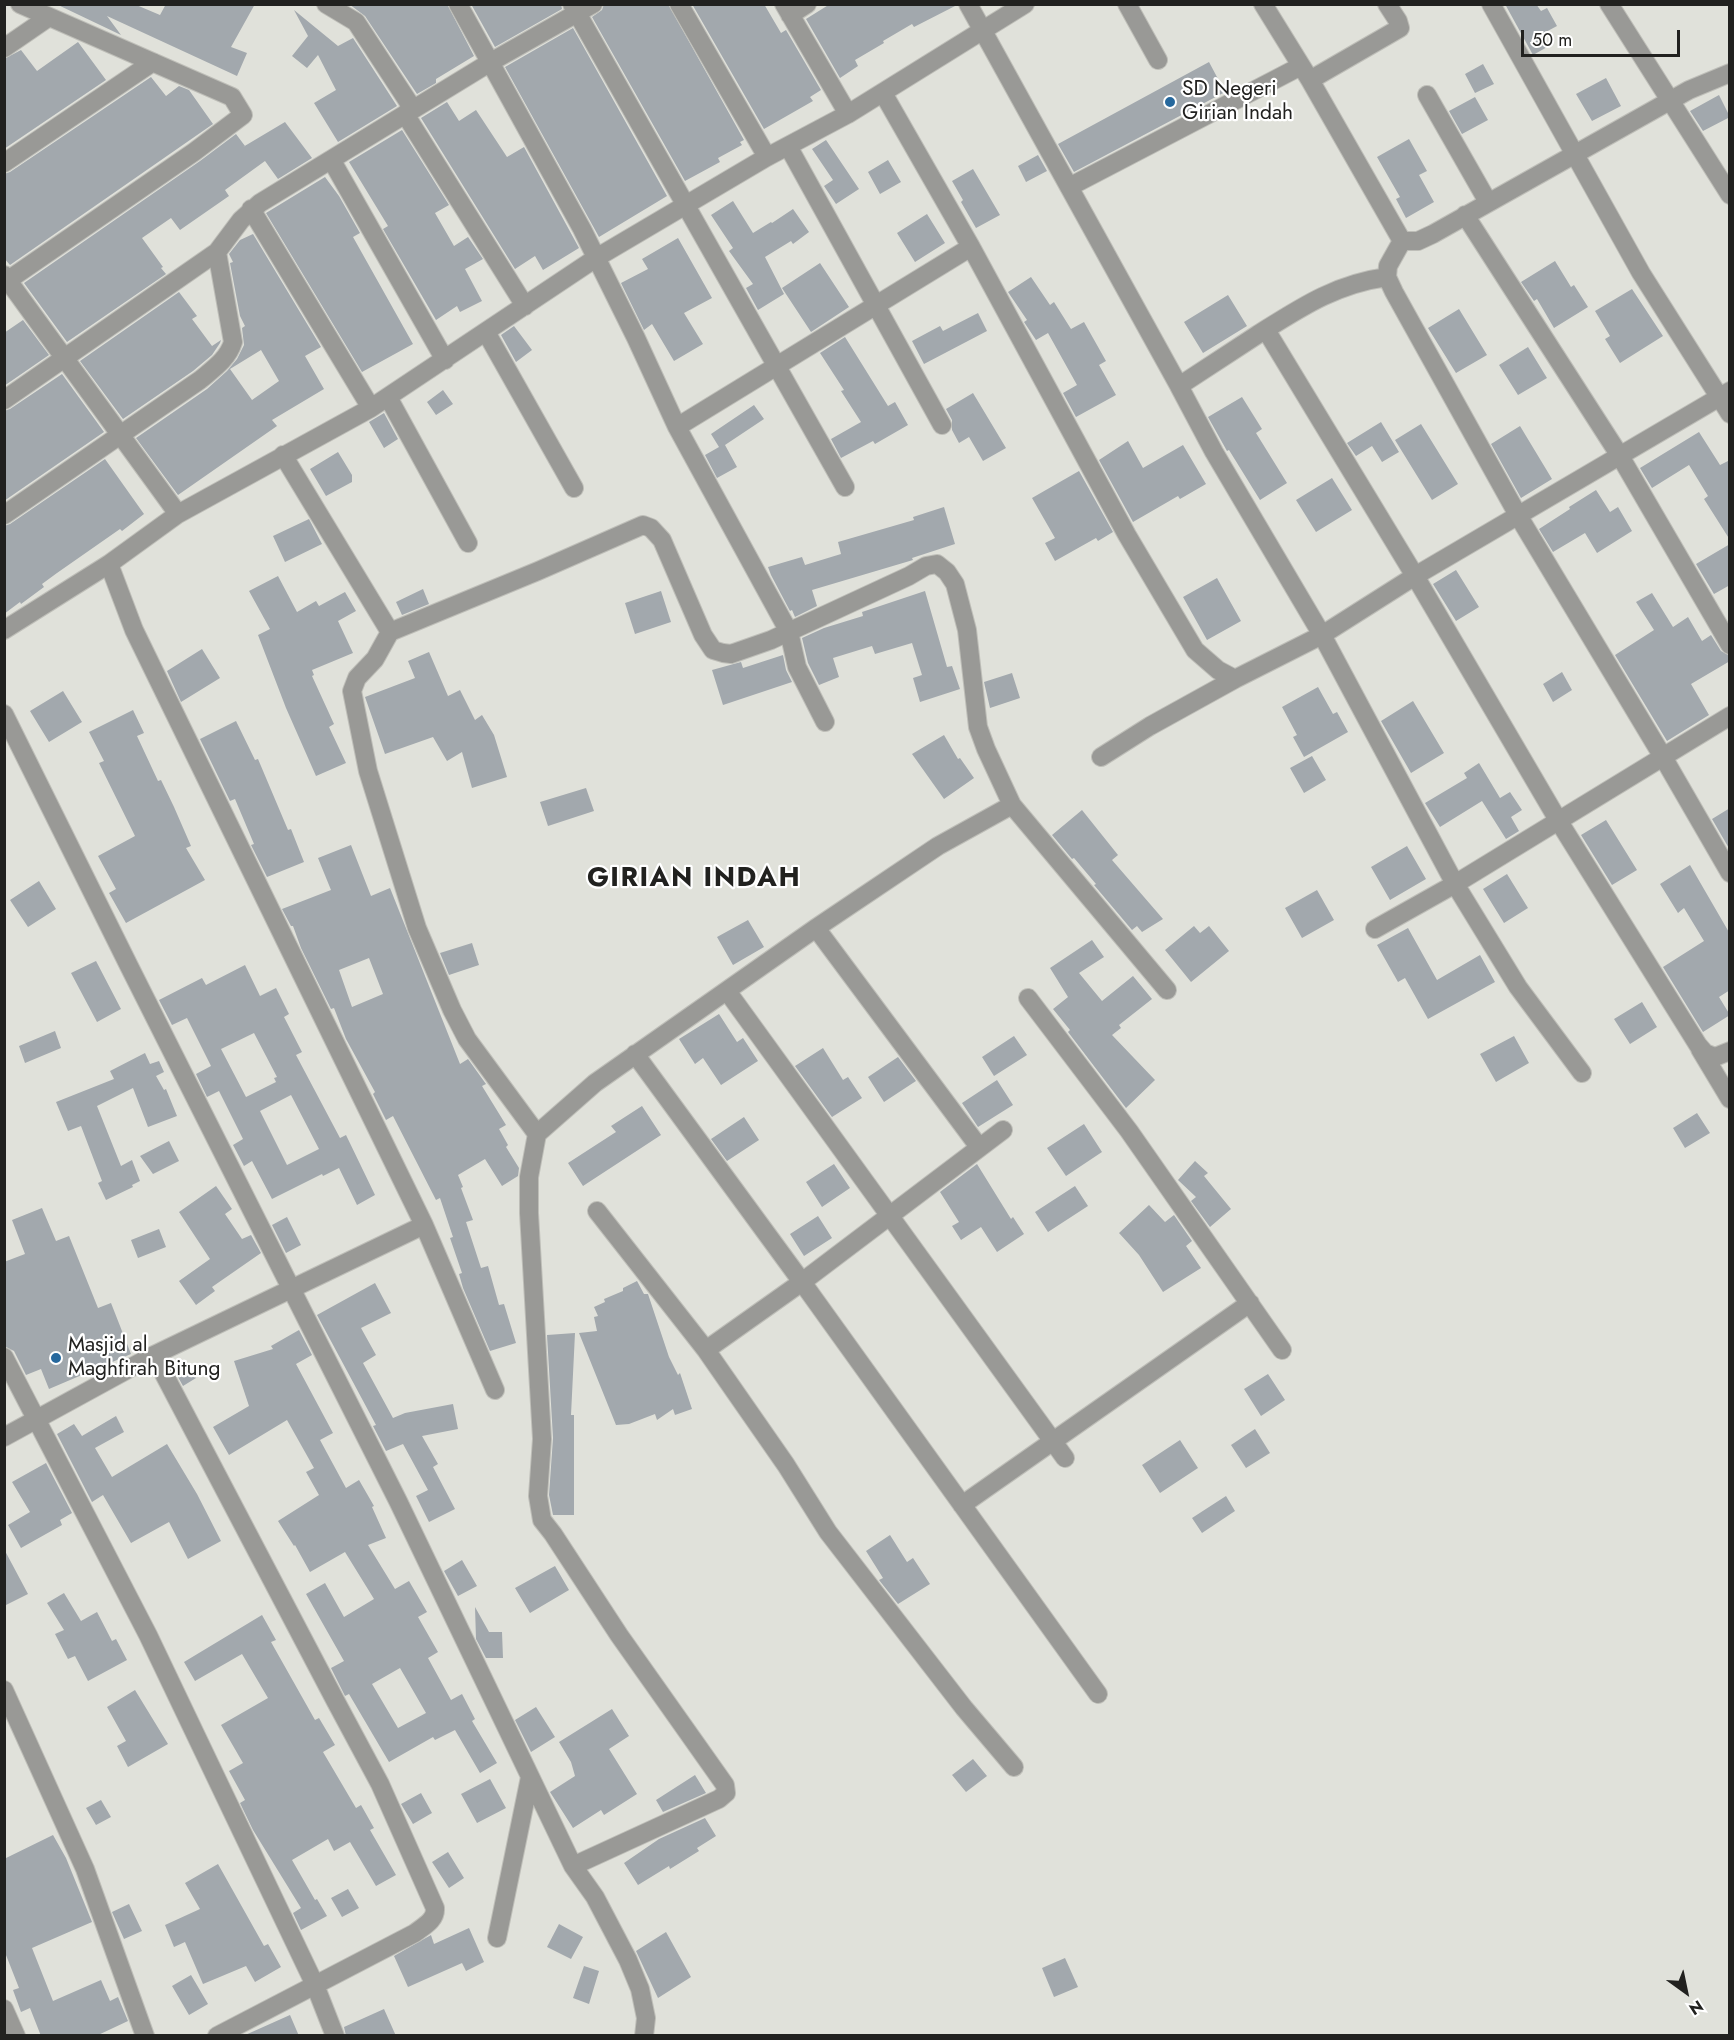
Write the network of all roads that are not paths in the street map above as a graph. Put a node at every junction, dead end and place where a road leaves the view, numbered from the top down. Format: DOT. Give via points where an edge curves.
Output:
graph roads {
  1 [pos="20,4"];
  2 [pos="326,4"];
  3 [pos="458,4"];
  4 [pos="679,4"];
  5 [pos="807,4"];
  6 [pos="968,4"];
  7 [pos="1025,4"];
  8 [pos="1126,4"];
  9 [pos="1263,4"];
  10 [pos="1387,4"];
  11 [pos="1491,4"];
  12 [pos="1609,4"];
  13 [pos="580,8"];
  14 [pos="787,10"];
  15 [pos="49,16"];
  16 [pos="983,29"];
  17 [pos="4,48"];
  18 [pos="1158,60"];
  19 [pos="153,62"];
  20 [pos="489,63"];
  21 [pos="1306,73"];
  22 [pos="1730,73"];
  23 [pos="883,93"];
  24 [pos="1426,95"];
  25 [pos="1671,100"];
  26 [pos="409,111"];
  27 [pos="848,114"];
  28 [pos="788,146"];
  29 [pos="1574,154"];
  30 [pos="767,157"];
  31 [pos="332,161"];
  32 [pos="4,163"];
  33 [pos="1070,187"];
  34 [pos="1730,195"];
  35 [pos="1488,202"];
  36 [pos="686,204"];
  37 [pos="251,209"];
  38 [pos="1465,215"];
  39 [pos="1402,241"];
  40 [pos="971,247"];
  41 [pos="217,252"];
  42 [pos="596,258"];
  43 [pos="1387,277"];
  44 [pos="6,280"];
  45 [pos="875,305"];
  46 [pos="525,306"];
  47 [pos="1266,330"];
  48 [pos="486,332"];
  49 [pos="65,359"];
  50 [pos="445,360"];
  51 [pos="775,365"];
  52 [pos="1179,386"];
  53 [pos="1724,394"];
  54 [pos="388,397"];
  55 [pos="4,400"];
  56 [pos="371,408"];
  57 [pos="1730,414"];
  58 [pos="942,425"];
  59 [pos="677,427"];
  60 [pos="120,435"];
  61 [pos="283,455"];
  62 [pos="1620,456"];
  63 [pos="846,487"];
  64 [pos="574,488"];
  65 [pos="178,514"];
  66 [pos="4,515"];
  67 [pos="1519,517"];
  68 [pos="468,543"];
  69 [pos="109,564"];
  70 [pos="1416,576"];
  71 [pos="4,630"];
  72 [pos="390,632"];
  73 [pos="789,632"];
  74 [pos="1322,635"];
  75 [pos="1730,645"];
  76 [pos="1235,679"];
  77 [pos="4,714"];
  78 [pos="1730,716"];
  79 [pos="825,722"];
  80 [pos="1101,757"];
  81 [pos="1663,757"];
  82 [pos="1012,805"];
  83 [pos="1558,820"];
  84 [pos="1730,873"];
  85 [pos="1455,884"];
  86 [pos="816,928"];
  87 [pos="1375,929"];
  88 [pos="1167,990"];
  89 [pos="727,991"];
  90 [pos="1028,998"];
  91 [pos="1698,1045"];
  92 [pos="1730,1051"];
  93 [pos="635,1054"];
  94 [pos="1582,1073"];
  95 [pos="1730,1099"];
  96 [pos="1003,1130"];
  97 [pos="537,1134"];
  98 [pos="979,1148"];
  99 [pos="597,1211"];
  100 [pos="890,1216"];
  101 [pos="424,1225"];
  102 [pos="802,1282"];
  103 [pos="292,1290"];
  104 [pos="1250,1303"];
  105 [pos="706,1350"];
  106 [pos="1282,1350"];
  107 [pos="154,1356"];
  108 [pos="4,1357"];
  109 [pos="495,1390"];
  110 [pos="37,1420"];
  111 [pos="4,1437"];
  112 [pos="1053,1442"];
  113 [pos="1065,1458"];
  114 [pos="962,1505"];
  115 [pos="4,1690"];
  116 [pos="1098,1694"];
  117 [pos="1014,1767"];
  118 [pos="530,1777"];
  119 [pos="573,1866"];
  120 [pos="497,1938"];
  121 [pos="315,1985"];
  122 [pos="4,2009"];
  123 [pos="16,2036"];
  124 [pos="145,2036"];
  125 [pos="217,2036"];
  126 [pos="335,2036"];
  127 [pos="644,2036"];
  1 -- 15 [label="street"];
  2 -- 26 [label="street" via="356,22"];
  3 -- 20 [label="street"];
  4 -- 30 [label="street"];
  5 -- 14 [label="street"];
  6 -- 16 [label="street"];
  7 -- 16 [label="street"];
  8 -- 18 [label="street"];
  9 -- 21 [label="street"];
  10 -- 21 [label="street" via="1400,28"];
  11 -- 29 [label="street"];
  12 -- 25 [label="street"];
  13 -- 20 [label="street"];
  13 -- 36 [label="street"];
  14 -- 27 [label="street"];
  15 -- 17 [label="street"];
  15 -- 19 [label="street"];
  16 -- 23 [label="street"];
  16 -- 33 [label="street"];
  19 -- 32 [label="street"];
  19 -- 44 [label="street" via="232,98 243,115"];
  20 -- 26 [label="street"];
  20 -- 42 [label="street"];
  21 -- 33 [label="street"];
  21 -- 39 [label="street"];
  22 -- 25 [label="street"];
  23 -- 27 [label="street"];
  23 -- 40 [label="street"];
  24 -- 35 [label="street"];
  25 -- 29 [label="street"];
  25 -- 34 [label="street"];
  26 -- 31 [label="street"];
  26 -- 46 [label="street"];
  27 -- 28 [label="street"];
  28 -- 30 [label="street"];
  28 -- 45 [label="street"];
  29 -- 35 [label="street"];
  29 -- 53 [label="street" via="1641,273"];
  30 -- 36 [label="street"];
  31 -- 37 [label="street"];
  31 -- 50 [label="street"];
  33 -- 52 [label="street"];
  35 -- 38 [label="street"];
  36 -- 42 [label="street"];
  36 -- 51 [label="street"];
  37 -- 41 [label="street"];
  37 -- 56 [label="street"];
  38 -- 39 [label="street" via="1418,241"];
  38 -- 62 [label="street"];
  39 -- 43 [label="street" via="1388,266"];
  40 -- 45 [label="street"];
  40 -- 76 [label="street" via="1099,484 1195,650"];
  41 -- 49 [label="street"];
  41 -- 60 [label="street" via="233,342 231,350 200,380"];
  42 -- 46 [label="street"];
  42 -- 59 [label="street"];
  43 -- 47 [label="street" via="1332,291"];
  43 -- 67 [label="street"];
  44 -- 49 [label="street"];
  45 -- 51 [label="street"];
  45 -- 58 [label="street"];
  46 -- 48 [label="street"];
  47 -- 52 [label="street"];
  47 -- 70 [label="street"];
  48 -- 50 [label="street"];
  48 -- 64 [label="street"];
  49 -- 55 [label="street"];
  49 -- 60 [label="street"];
  50 -- 54 [label="street"];
  51 -- 59 [label="street"];
  51 -- 63 [label="street"];
  52 -- 74 [label="street"];
  53 -- 57 [label="street"];
  53 -- 62 [label="street"];
  54 -- 56 [label="street"];
  54 -- 68 [label="street"];
  56 -- 61 [label="street"];
  59 -- 73 [label="street"];
  60 -- 65 [label="street"];
  60 -- 66 [label="street"];
  61 -- 65 [label="street"];
  61 -- 72 [label="street"];
  62 -- 67 [label="street"];
  62 -- 75 [label="street"];
  65 -- 69 [label="street"];
  67 -- 70 [label="street"];
  67 -- 81 [label="street"];
  69 -- 71 [label="street"];
  69 -- 101 [label="street" via="134,630"];
  70 -- 74 [label="street"];
  70 -- 83 [label="street"];
  72 -- 73 [label="street" via="643,525 662,540 713,650 731,654"];
  72 -- 97 [label="street" via="352,691 369,771 417,928 452,1010 467,1039"];
  73 -- 79 [label="street" via="797,667"];
  73 -- 82 [label="street" via="937,564 954,584 967,630 978,727"];
  74 -- 76 [label="street"];
  74 -- 85 [label="street"];
  76 -- 80 [label="street"];
  77 -- 103 [label="street"];
  78 -- 81 [label="street"];
  81 -- 83 [label="street"];
  81 -- 84 [label="street"];
  82 -- 86 [label="street" via="939,846"];
  82 -- 88 [label="street"];
  83 -- 85 [label="street"];
  83 -- 91 [label="street"];
  85 -- 87 [label="street"];
  85 -- 94 [label="street" via="1518,987"];
  86 -- 89 [label="street"];
  86 -- 98 [label="street"];
  89 -- 93 [label="street"];
  89 -- 100 [label="street"];
  90 -- 104 [label="street" via="1129,1131"];
  91 -- 92 [label="street" via="1715,1057"];
  91 -- 95 [label="street"];
  93 -- 97 [label="street"];
  93 -- 102 [label="street"];
  96 -- 98 [label="street"];
  97 -- 119 [label="street" via="529,1178 529,1213 542,1439 538,1496 542,1520 725,1785 726,1793"];
  98 -- 100 [label="street"];
  99 -- 105 [label="street"];
  100 -- 102 [label="street"];
  100 -- 112 [label="street"];
  101 -- 103 [label="street"];
  101 -- 109 [label="street"];
  102 -- 105 [label="street"];
  102 -- 114 [label="street"];
  103 -- 107 [label="street"];
  103 -- 118 [label="street"];
  104 -- 106 [label="street"];
  104 -- 112 [label="street"];
  105 -- 117 [label="street" via="828,1532"];
  107 -- 110 [label="street"];
  107 -- 121 [label="street" via="360,1744 435,1908 433,1918 415,1933"];
  108 -- 110 [label="street"];
  110 -- 111 [label="street"];
  110 -- 121 [label="street" via="148,1635"];
  112 -- 113 [label="street"];
  112 -- 114 [label="street"];
  114 -- 116 [label="street"];
  115 -- 124 [label="street" via="85,1869"];
  118 -- 119 [label="street"];
  118 -- 120 [label="street"];
  119 -- 127 [label="street" via="595,1897 628,1960 640,1989 646,2018"];
  121 -- 125 [label="street"];
  121 -- 126 [label="street"];
  122 -- 123 [label="street"];
}
